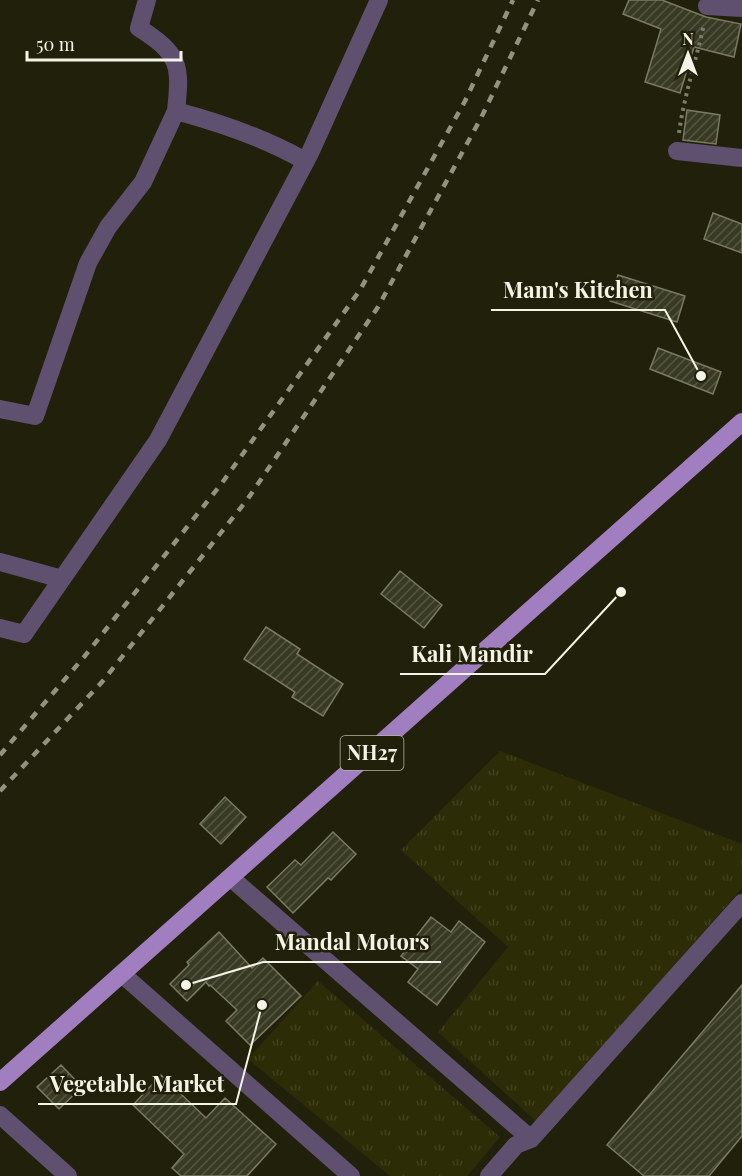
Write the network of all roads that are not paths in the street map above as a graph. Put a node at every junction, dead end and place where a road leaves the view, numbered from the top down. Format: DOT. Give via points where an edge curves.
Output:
graph roads {
  1 [pos="147,0"];
  2 [pos="380,0"];
  3 [pos="707,6"];
  4 [pos="742,8"];
  5 [pos="176,111"];
  6 [pos="677,151"];
  7 [pos="742,158"];
  8 [pos="305,161"];
  9 [pos="0,409"];
  10 [pos="742,422"];
  11 [pos="0,562"];
  12 [pos="62,579"];
  13 [pos="0,628"];
  14 [pos="231,878"];
  15 [pos="742,903"];
  16 [pos="122,974"];
  17 [pos="0,1082"];
  18 [pos="0,1115"];
  19 [pos="531,1139"];
  20 [pos="68,1176"];
  21 [pos="351,1176"];
  22 [pos="489,1176"];
  1 -- 5 [label="street" via="140,28 163,43 175,60 179,84"];
  2 -- 8 [label="street"];
  3 -- 4 [label="street"];
  5 -- 8 [label="street" via="259,138"];
  5 -- 9 [label="street" via="142,182 108,227 88,263 35,416"];
  6 -- 7 [label="street"];
  8 -- 12 [label="street" via="158,440"];
  10 -- 14 [label="main road, NH27"];
  11 -- 12 [label="street"];
  12 -- 13 [label="street" via="24,634"];
  14 -- 16 [label="main road, NH27"];
  14 -- 19 [label="street"];
  15 -- 19 [label="street"];
  16 -- 17 [label="main road, NH27"];
  16 -- 21 [label="street"];
  18 -- 20 [label="street"];
  19 -- 22 [label="street" via="516,1145"];
}
